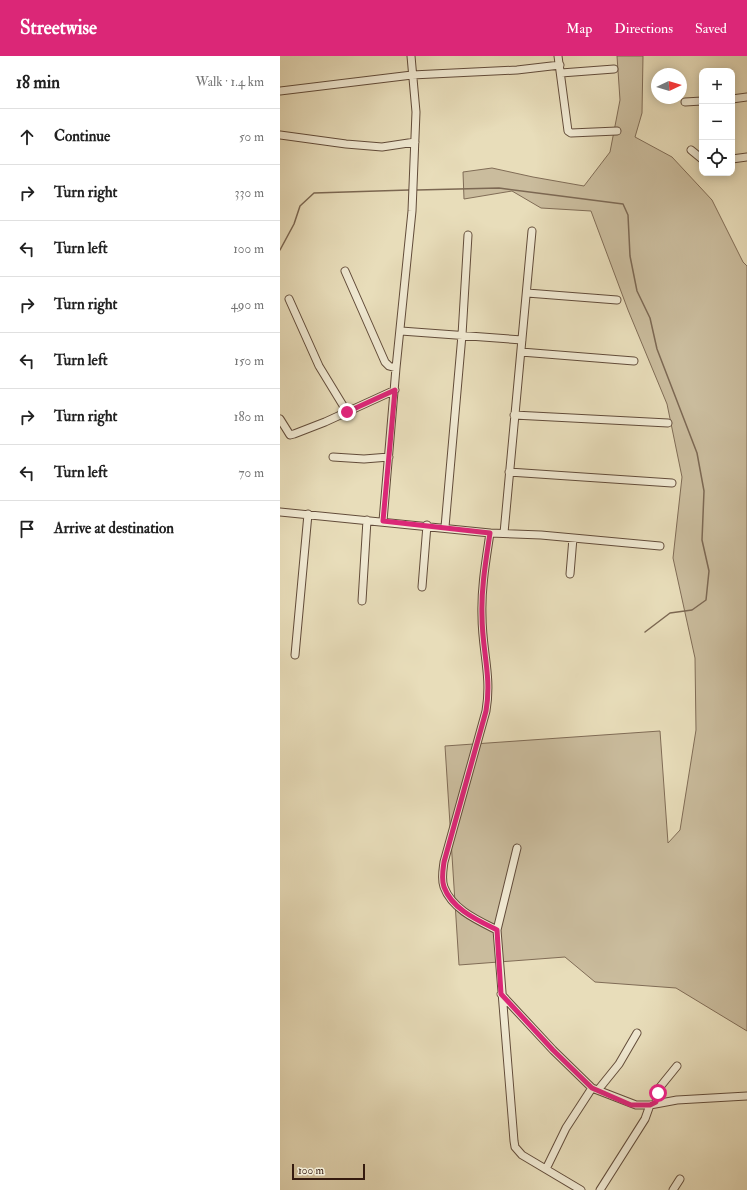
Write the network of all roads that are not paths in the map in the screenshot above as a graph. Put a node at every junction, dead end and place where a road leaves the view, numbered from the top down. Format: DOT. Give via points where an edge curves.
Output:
graph roads {
  1 [pos="411,56"];
  2 [pos="558,56"];
  3 [pos="560,69"];
  4 [pos="614,69"];
  5 [pos="412,76"];
  6 [pos="280,91"];
  7 [pos="747,97"];
  8 [pos="735,99"];
  9 [pos="699,101"];
  10 [pos="687,102"];
  11 [pos="617,131"];
  12 [pos="280,134"];
  13 [pos="415,142"];
  14 [pos="691,150"];
  15 [pos="699,157"];
  16 [pos="747,157"];
  17 [pos="735,159"];
  18 [pos="532,231"];
  19 [pos="468,236"];
  20 [pos="345,271"];
  21 [pos="527,293"];
  22 [pos="290,299"];
  23 [pos="617,300"];
  24 [pos="401,330"];
  25 [pos="462,335"];
  26 [pos="522,340"];
  27 [pos="521,352"];
  28 [pos="634,362"];
  29 [pos="396,368"];
  30 [pos="395,390"];
  31 [pos="347,412"];
  32 [pos="514,414"];
  33 [pos="280,419"];
  34 [pos="668,423"];
  35 [pos="334,457"];
  36 [pos="389,457"];
  37 [pos="510,472"];
  38 [pos="672,483"];
  39 [pos="280,512"];
  40 [pos="308,514"];
  41 [pos="367,520"];
  42 [pos="383,521"];
  43 [pos="427,525"];
  44 [pos="445,527"];
  45 [pos="490,533"];
  46 [pos="504,533"];
  47 [pos="573,538"];
  48 [pos="660,546"];
  49 [pos="570,574"];
  50 [pos="422,587"];
  51 [pos="362,601"];
  52 [pos="295,655"];
  53 [pos="517,848"];
  54 [pos="497,930"];
  55 [pos="501,994"];
  56 [pos="637,1033"];
  57 [pos="677,1066"];
  58 [pos="595,1089"];
  59 [pos="747,1096"];
  60 [pos="653,1104"];
  61 [pos="546,1169"];
  62 [pos="680,1179"];
  63 [pos="581,1190"];
  64 [pos="600,1190"];
  65 [pos="673,1190"];
  1 -- 5 [label="street"];
  2 -- 3 [label="street"];
  3 -- 4 [label="street"];
  3 -- 5 [label="street"];
  3 -- 11 [label="street" via="570,133"];
  5 -- 6 [label="street"];
  5 -- 13 [label="street" via="416,112"];
  7 -- 8 [label="street"];
  9 -- 10 [label="street"];
  12 -- 13 [label="street" via="374,146"];
  13 -- 24 [label="street" via="412,211"];
  14 -- 15 [label="street"];
  16 -- 17 [label="street"];
  18 -- 21 [label="street"];
  19 -- 25 [label="street"];
  20 -- 29 [label="street" via="385,362"];
  21 -- 23 [label="street"];
  21 -- 26 [label="street"];
  22 -- 31 [label="street" via="319,366"];
  24 -- 25 [label="street"];
  24 -- 29 [label="street"];
  25 -- 26 [label="street"];
  25 -- 44 [label="street"];
  26 -- 27 [label="street"];
  27 -- 28 [label="street"];
  27 -- 32 [label="street"];
  29 -- 30 [label="street"];
  30 -- 31 [label="street"];
  30 -- 36 [label="street"];
  31 -- 33 [label="street" via="290,434"];
  32 -- 34 [label="street"];
  32 -- 37 [label="street"];
  35 -- 36 [label="street"];
  36 -- 42 [label="street"];
  37 -- 38 [label="street"];
  37 -- 46 [label="street"];
  39 -- 40 [label="street"];
  40 -- 41 [label="street"];
  40 -- 52 [label="street"];
  41 -- 42 [label="street"];
  41 -- 51 [label="street"];
  42 -- 43 [label="street"];
  43 -- 44 [label="street"];
  43 -- 50 [label="street"];
  44 -- 45 [label="street"];
  45 -- 46 [label="street"];
  45 -- 54 [label="street" via="482,614 489,692 442,877 443,886 462,909 474,919"];
  46 -- 47 [label="street"];
  47 -- 48 [label="street"];
  47 -- 49 [label="street"];
  53 -- 54 [label="street"];
  54 -- 55 [label="street"];
  55 -- 58 [label="street" via="553,1050"];
  55 -- 61 [label="street" via="514,1141 522,1155"];
  56 -- 58 [label="street" via="619,1064"];
  57 -- 60 [label="street" via="660,1087"];
  58 -- 60 [label="street" via="631,1105"];
  58 -- 61 [label="street" via="566,1128"];
  59 -- 60 [label="street"];
  60 -- 64 [label="street"];
  61 -- 63 [label="street"];
  62 -- 65 [label="street"];
}
